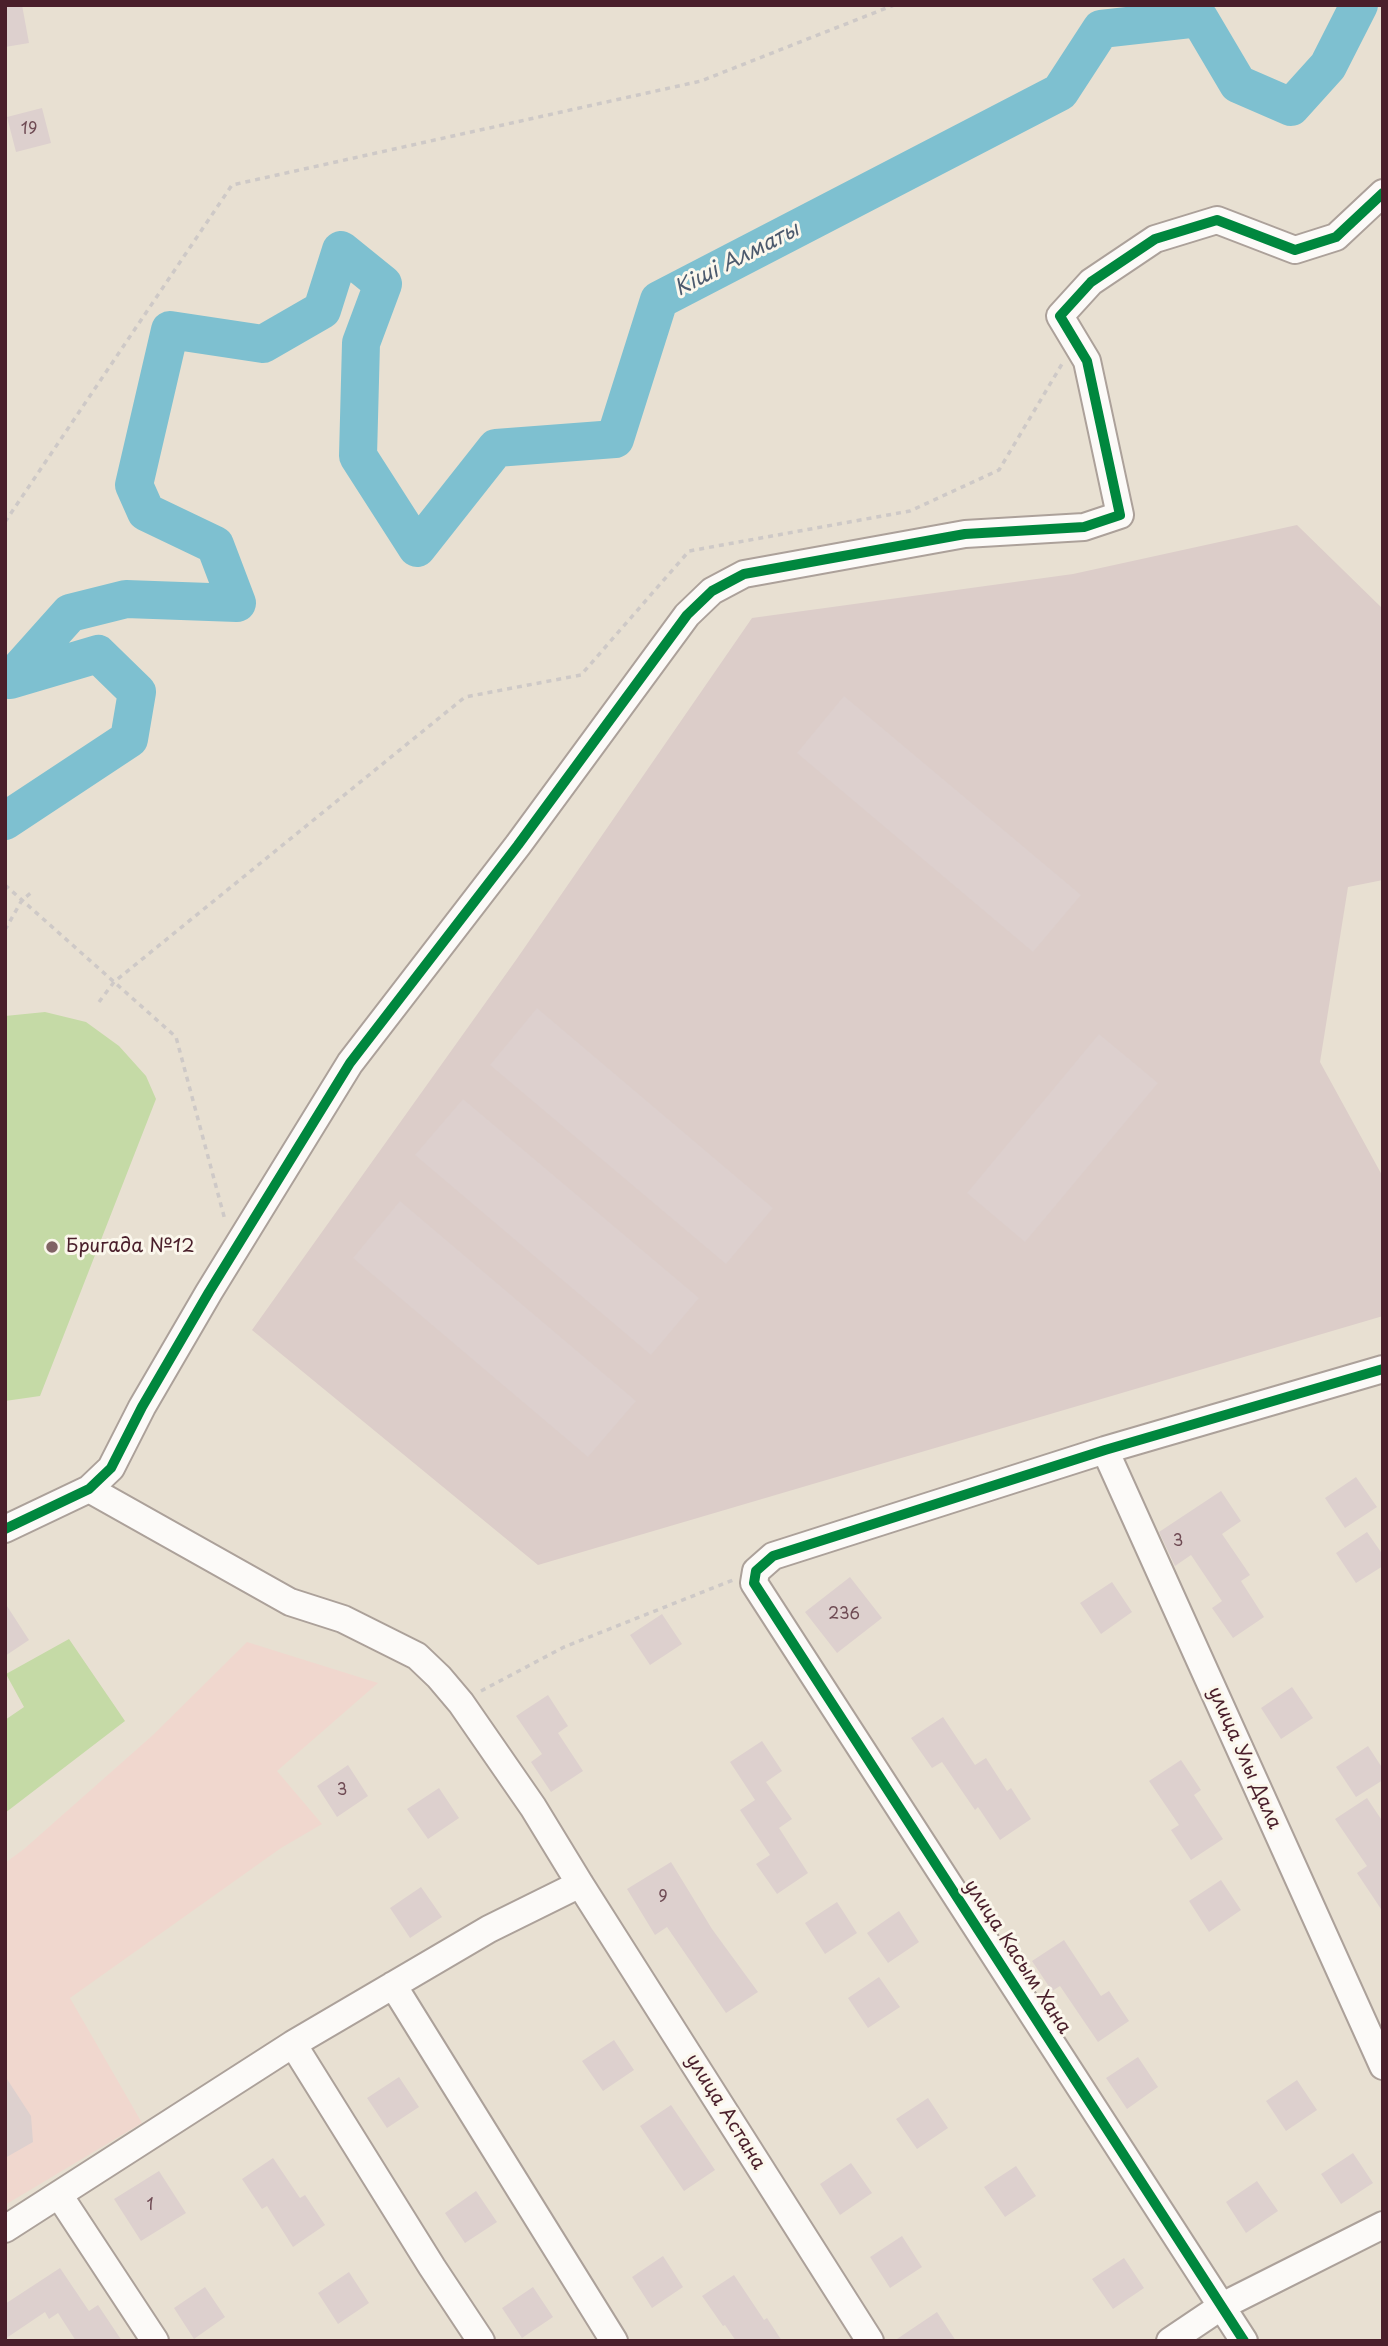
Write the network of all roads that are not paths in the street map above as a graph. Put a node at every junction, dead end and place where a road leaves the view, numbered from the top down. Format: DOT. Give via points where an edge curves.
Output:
graph roads {
  1 [pos="1383,192"];
  2 [pos="1383,1369"];
  3 [pos="1105,1450"];
  4 [pos="89,1489"];
  5 [pos="5,1529"];
  6 [pos="580,1884"];
  7 [pos="393,1986"];
  8 [pos="293,2044"];
  9 [pos="1383,2066"];
  10 [pos="59,2195"];
  11 [pos="1383,2225"];
  12 [pos="5,2229"];
  13 [pos="1222,2306"];
  14 [pos="155,2341"];
  15 [pos="481,2341"];
  16 [pos="614,2341"];
  17 [pos="870,2341"];
  18 [pos="1170,2341"];
  19 [pos="1244,2341"];
  1 -- 4 [label="street" via="1336,237 1295,250 1217,220 1155,239 1091,282 1060,316 1087,361 1120,515 1084,527 964,534 744,574 712,591 687,615 519,845 350,1063 142,1407 111,1468"];
  2 -- 3 [label="street"];
  3 -- 9 [label="street, улица Улы Дала"];
  3 -- 13 [label="street, улица Касым Хана" via="773,1556 758,1582"];
  4 -- 5 [label="street"];
  4 -- 6 [label="street, улица Астана" via="290,1602 343,1619 417,1656 461,1703"];
  6 -- 7 [label="street" via="489,1929"];
  6 -- 17 [label="street, улица Астана"];
  7 -- 8 [label="street"];
  7 -- 16 [label="street"];
  8 -- 10 [label="street"];
  8 -- 15 [label="street"];
  10 -- 12 [label="street"];
  10 -- 14 [label="street"];
  11 -- 13 [label="street"];
  13 -- 18 [label="street"];
  13 -- 19 [label="street, улица Касым Хана"];
}
